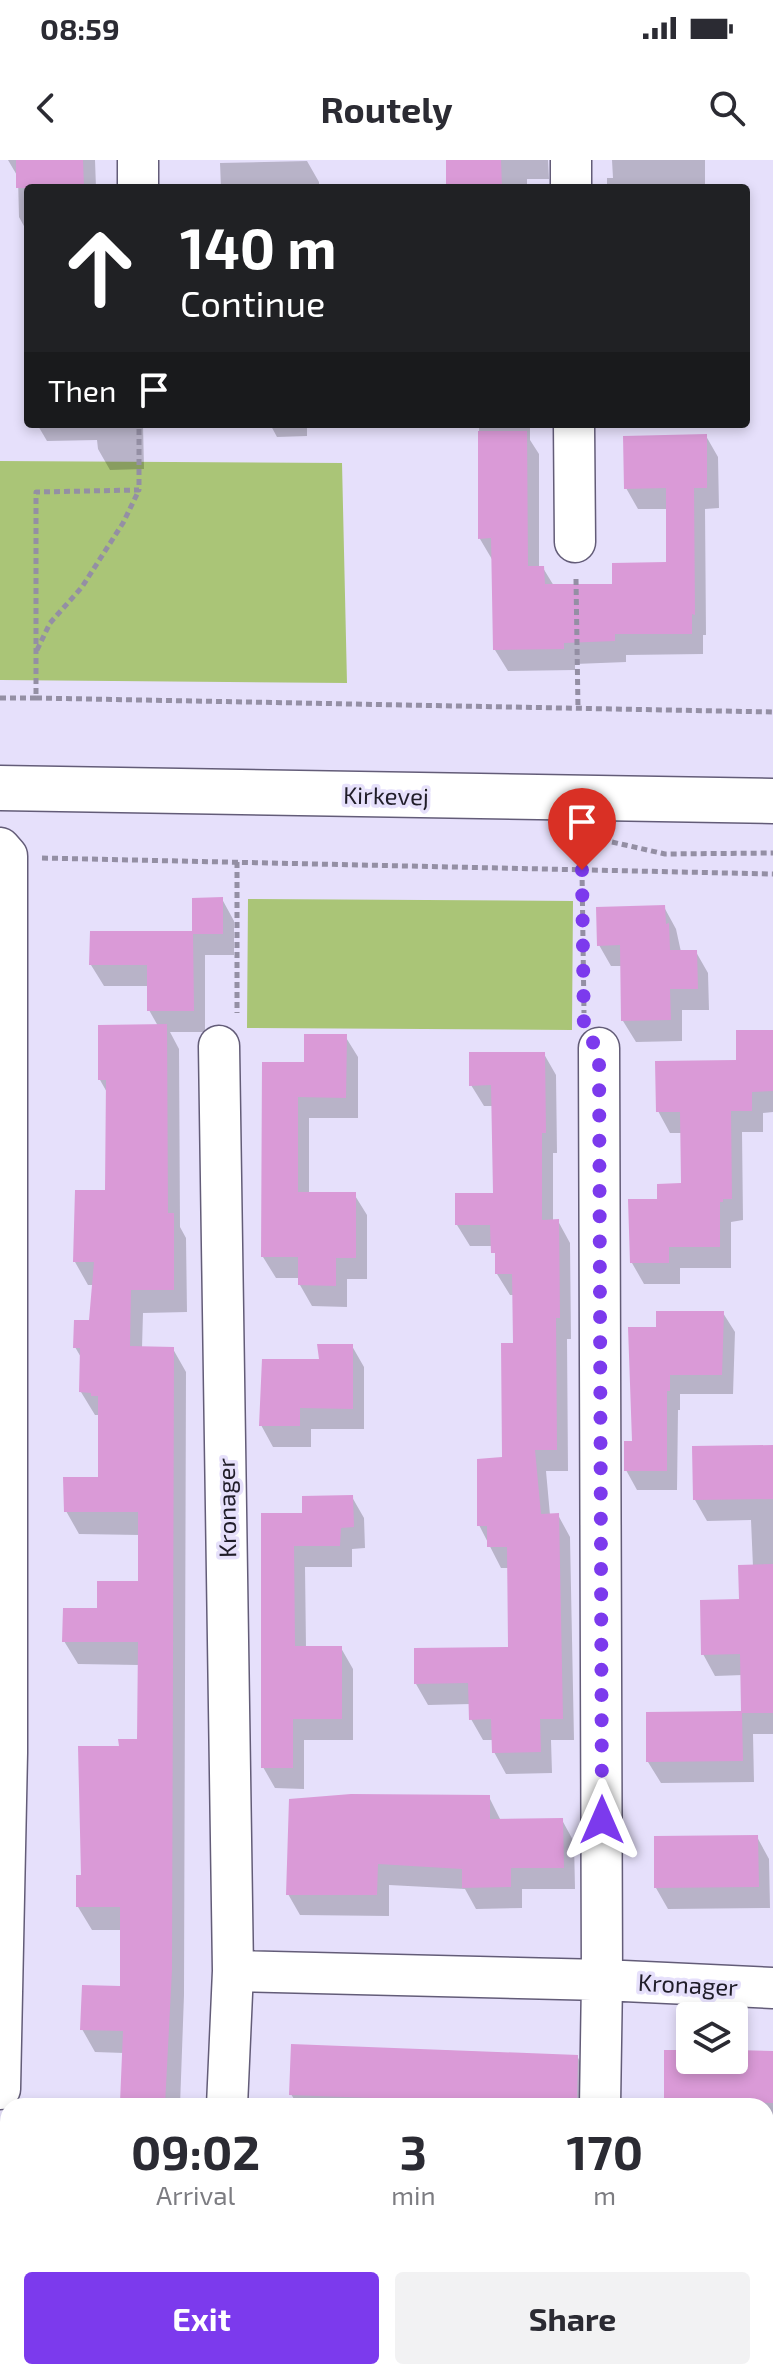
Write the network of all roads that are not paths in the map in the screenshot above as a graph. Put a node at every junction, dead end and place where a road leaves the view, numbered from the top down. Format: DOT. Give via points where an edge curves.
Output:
graph roads {
  1 [pos="138,160"];
  2 [pos="571,160"];
  3 [pos="138,184"];
  4 [pos="571,184"];
  5 [pos="574,428"];
  6 [pos="575,542"];
  7 [pos="0,788"];
  8 [pos="773,801"];
  9 [pos="17,853"];
  10 [pos="219,1046"];
  11 [pos="599,1048"];
  12 [pos="4,1753"];
  13 [pos="233,1971"];
  14 [pos="602,1980"];
  15 [pos="773,1988"];
  16 [pos="0,2089"];
  17 [pos="227,2098"];
  18 [pos="600,2098"];
  1 -- 3 [label="street"];
  2 -- 4 [label="street"];
  5 -- 6 [label="street"];
  7 -- 8 [label="main road, Kirkevej"];
  9 -- 12 [label="street" via="7,856"];
  10 -- 13 [label="street, Kronager"];
  11 -- 14 [label="street, Kronager"];
  12 -- 16 [label="street"];
  13 -- 14 [label="street, Kronager"];
  13 -- 17 [label="street, Kronager"];
  14 -- 15 [label="street, Kronager"];
  14 -- 18 [label="street, Kronager"];
}
